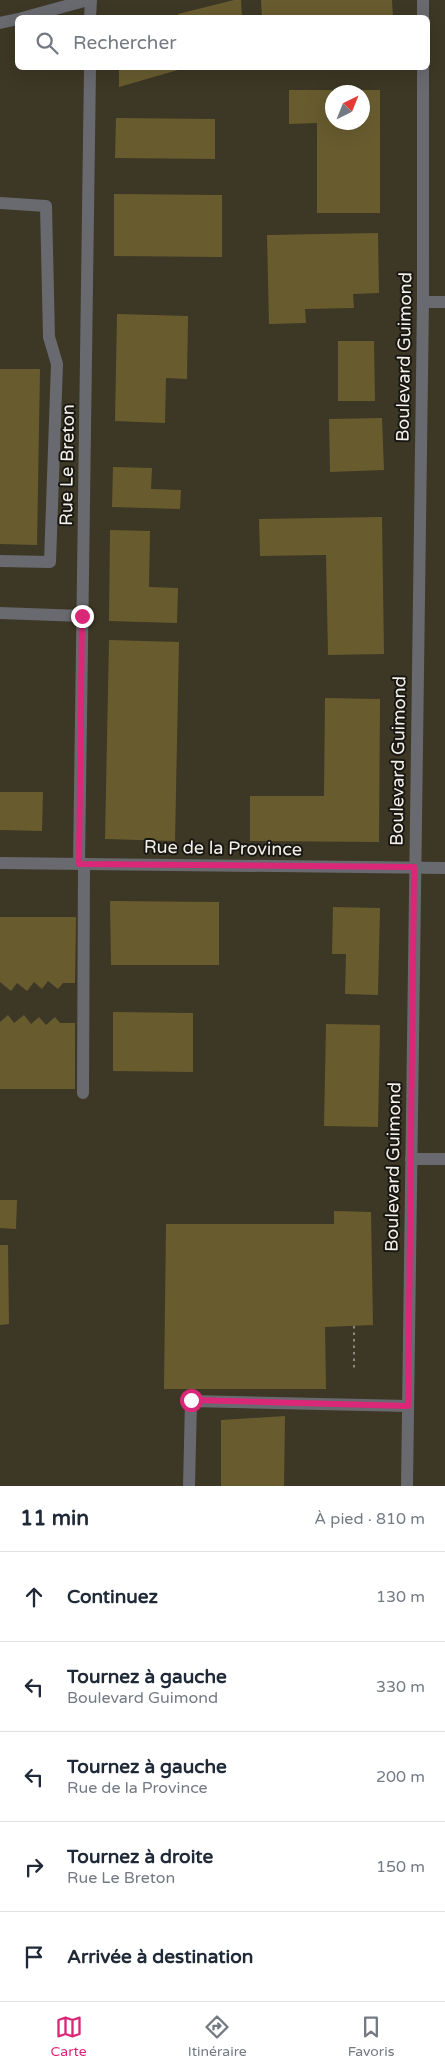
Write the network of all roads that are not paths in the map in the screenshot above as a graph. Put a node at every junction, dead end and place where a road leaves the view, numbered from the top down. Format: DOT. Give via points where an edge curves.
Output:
graph roads {
  1 [pos="89,0"];
  2 [pos="423,0"];
  3 [pos="33,15"];
  4 [pos="90,15"];
  5 [pos="423,15"];
  6 [pos="15,20"];
  7 [pos="0,23"];
  8 [pos="90,70"];
  9 [pos="423,70"];
  10 [pos="0,203"];
  11 [pos="422,302"];
  12 [pos="445,302"];
  13 [pos="0,561"];
  14 [pos="0,613"];
  15 [pos="82,616"];
  16 [pos="0,863"];
  17 [pos="82,864"];
  18 [pos="414,867"];
  19 [pos="445,868"];
  20 [pos="83,1093"];
  21 [pos="411,1159"];
  22 [pos="445,1159"];
  23 [pos="408,1406"];
  24 [pos="189,1486"];
  25 [pos="407,1486"];
  1 -- 3 [label="street"];
  1 -- 4 [label="street"];
  2 -- 5 [label="street"];
  6 -- 7 [label="street"];
  8 -- 15 [label="street, Rue Le Breton"];
  9 -- 11 [label="street, Boulevard Guimond"];
  10 -- 13 [label="street" via="46,206 49,337 56,364 50,562"];
  11 -- 12 [label="street"];
  11 -- 18 [label="street, Boulevard Guimond"];
  14 -- 15 [label="street"];
  15 -- 17 [label="street, Rue Le Breton"];
  16 -- 17 [label="street, Rue de la Province"];
  17 -- 18 [label="street, Rue de la Province"];
  17 -- 20 [label="street, Rue Le Breton"];
  18 -- 19 [label="street, Rue de la Province"];
  18 -- 21 [label="street, Boulevard Guimond"];
  21 -- 22 [label="street"];
  21 -- 23 [label="street, Boulevard Guimond"];
  23 -- 24 [label="street" via="191,1400"];
  23 -- 25 [label="street, Boulevard Guimond"];
}
